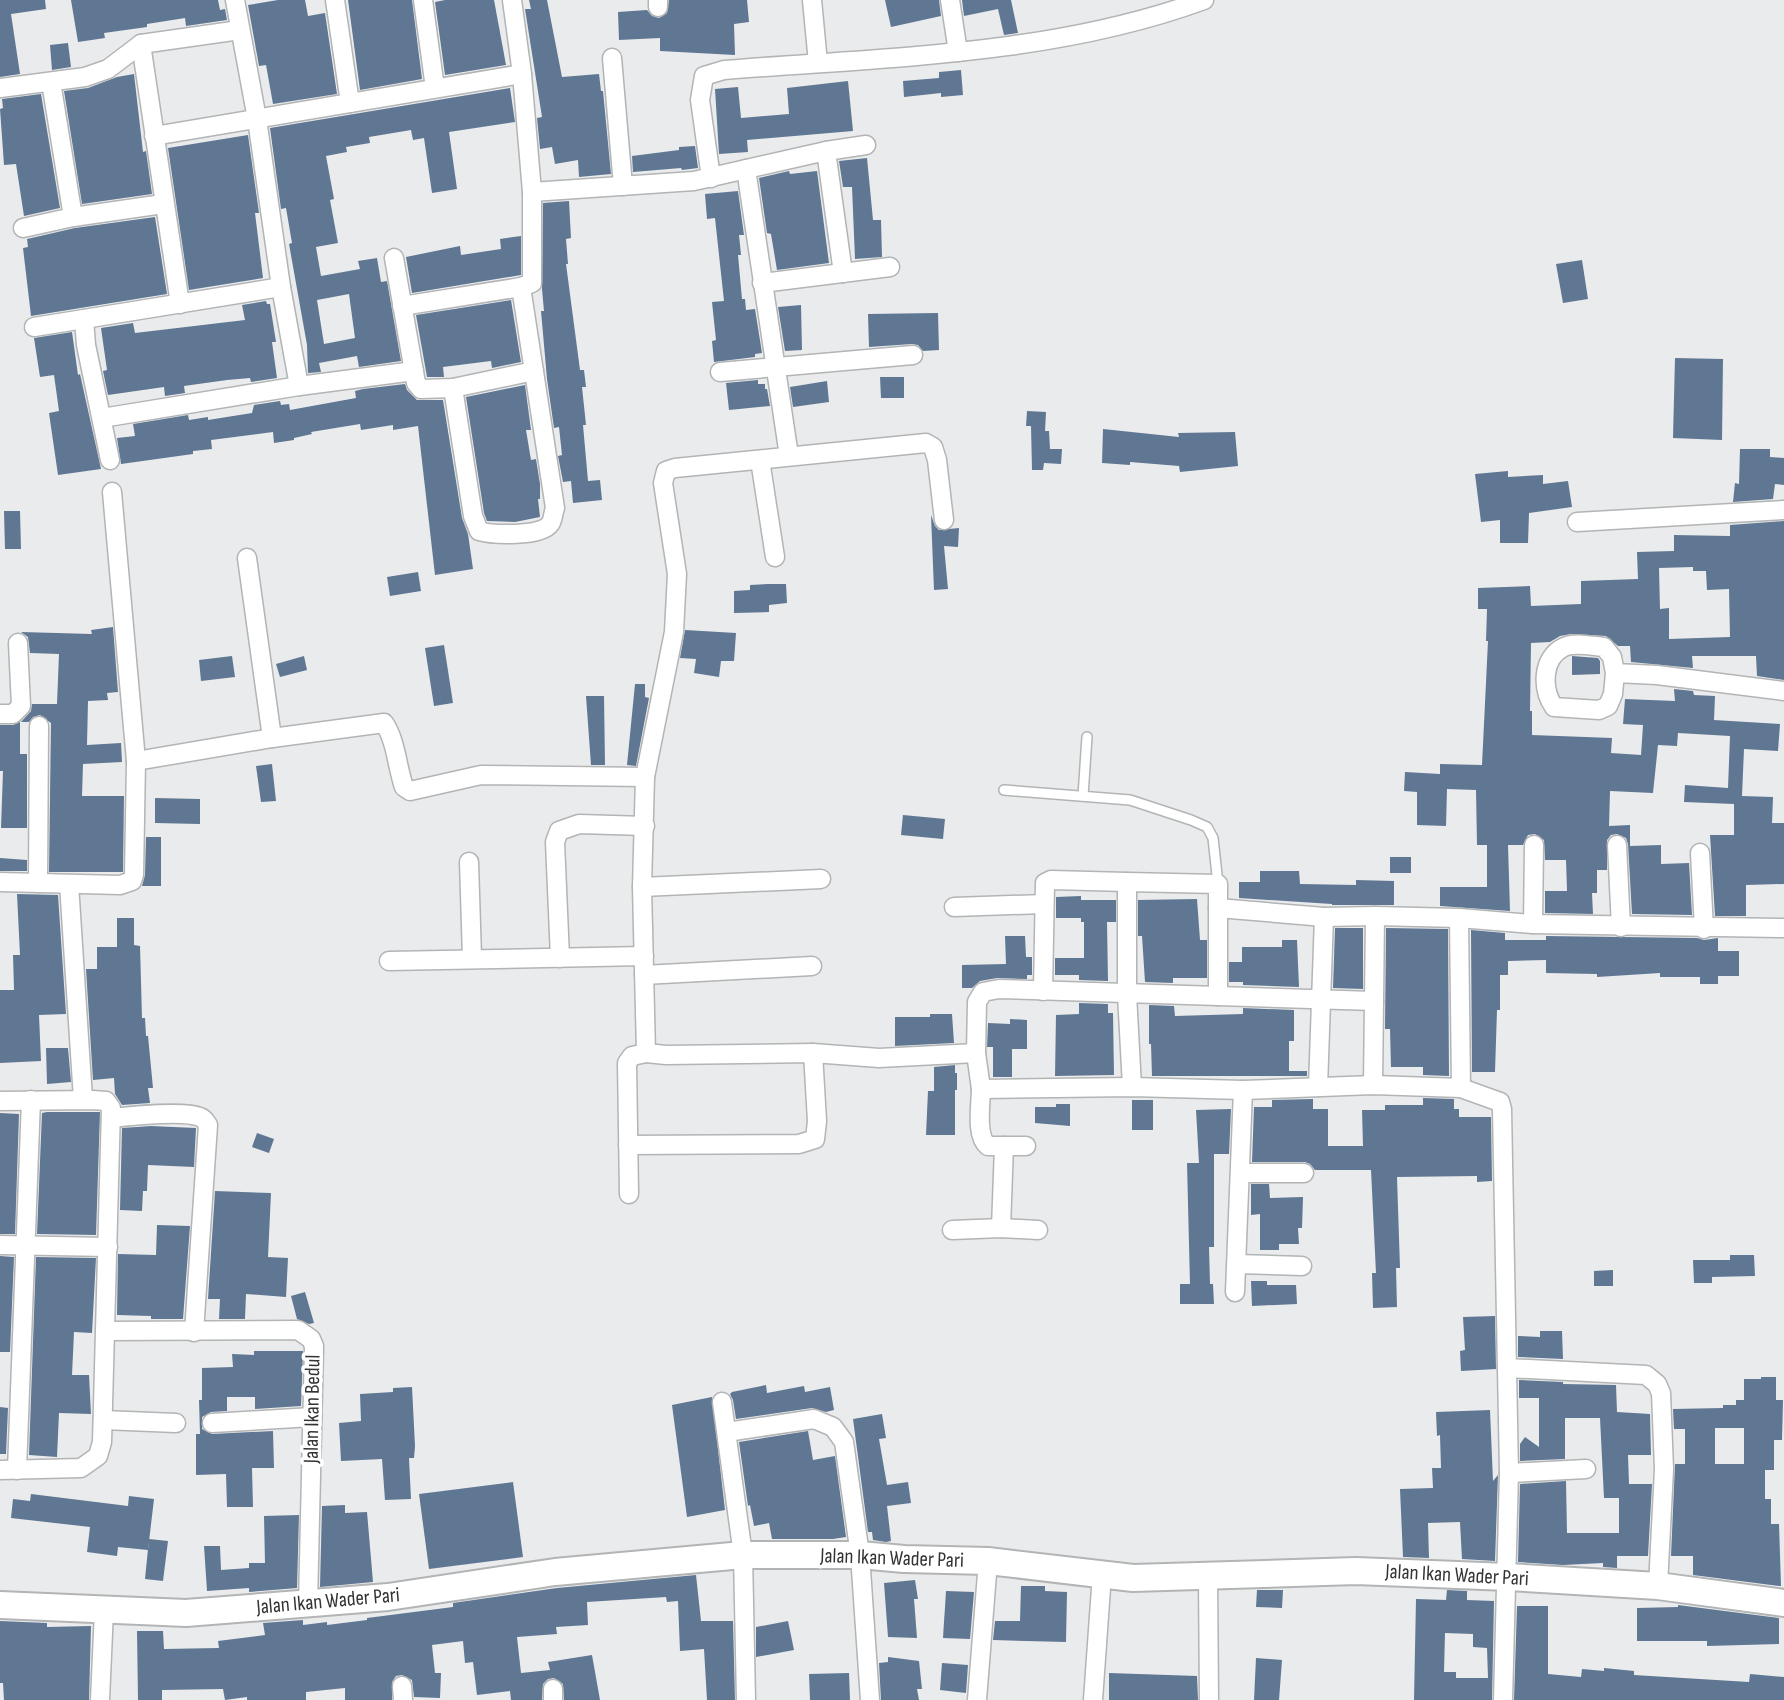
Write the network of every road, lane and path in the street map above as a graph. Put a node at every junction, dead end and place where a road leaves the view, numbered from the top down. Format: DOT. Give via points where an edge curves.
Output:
graph roads {
  1 [pos="235,0"];
  2 [pos="335,0"];
  3 [pos="423,0"];
  4 [pos="512,0"];
  5 [pos="812,0"];
  6 [pos="950,0"];
  7 [pos="1204,0"];
  8 [pos="1167,5"];
  9 [pos="240,30"];
  10 [pos="141,44"];
  11 [pos="958,52"];
  12 [pos="612,58"];
  13 [pos="818,63"];
  14 [pos="522,74"];
  15 [pos="51,82"];
  16 [pos="0,88"];
  17 [pos="435,88"];
  18 [pos="350,103"];
  19 [pos="257,119"];
  20 [pos="154,136"];
  21 [pos="866,145"];
  22 [pos="826,150"];
  23 [pos="746,169"];
  24 [pos="711,178"];
  25 [pos="623,186"];
  26 [pos="532,192"];
  27 [pos="163,204"];
  28 [pos="73,217"];
  29 [pos="23,228"];
  30 [pos="394,258"];
  31 [pos="890,267"];
  32 [pos="843,273"];
  33 [pos="762,282"];
  34 [pos="281,287"];
  35 [pos="521,287"];
  36 [pos="180,304"];
  37 [pos="402,306"];
  38 [pos="84,319"];
  39 [pos="34,327"];
  40 [pos="913,355"];
  41 [pos="776,366"];
  42 [pos="534,371"];
  43 [pos="414,372"];
  44 [pos="720,372"];
  45 [pos="299,386"];
  46 [pos="453,388"];
  47 [pos="102,418"];
  48 [pos="789,456"];
  49 [pos="110,460"];
  50 [pos="760,460"];
  51 [pos="112,492"];
  52 [pos="1784,510"];
  53 [pos="944,520"];
  54 [pos="1577,522"];
  55 [pos="775,557"];
  56 [pos="247,558"];
  57 [pos="18,643"];
  58 [pos="1615,673"];
  59 [pos="1784,691"];
  60 [pos="0,714"];
  61 [pos="39,726"];
  62 [pos="1087,737"];
  63 [pos="272,738"];
  64 [pos="136,761"];
  65 [pos="645,777"];
  66 [pos="1004,790"];
  67 [pos="1083,796"];
  68 [pos="645,826"];
  69 [pos="1534,845"];
  70 [pos="1617,845"];
  71 [pos="1700,853"];
  72 [pos="470,862"];
  73 [pos="821,879"];
  74 [pos="1127,881"];
  75 [pos="0,883"];
  76 [pos="38,883"];
  77 [pos="69,884"];
  78 [pos="1218,884"];
  79 [pos="642,887"];
  80 [pos="1044,904"];
  81 [pos="954,906"];
  82 [pos="1217,908"];
  83 [pos="1375,916"];
  84 [pos="1324,917"];
  85 [pos="1459,918"];
  86 [pos="1533,924"];
  87 [pos="1621,927"];
  88 [pos="1784,928"];
  89 [pos="1704,929"];
  90 [pos="644,956"];
  91 [pos="472,958"];
  92 [pos="560,958"];
  93 [pos="389,961"];
  94 [pos="812,966"];
  95 [pos="644,975"];
  96 [pos="1043,991"];
  97 [pos="1127,994"];
  98 [pos="1218,996"];
  99 [pos="1321,1000"];
  100 [pos="1374,1001"];
  101 [pos="646,1053"];
  102 [pos="813,1053"];
  103 [pos="976,1053"];
  104 [pos="1373,1086"];
  105 [pos="1132,1087"];
  106 [pos="1318,1087"];
  107 [pos="1461,1088"];
  108 [pos="981,1089"];
  109 [pos="1243,1090"];
  110 [pos="31,1100"];
  111 [pos="83,1100"];
  112 [pos="0,1101"];
  113 [pos="111,1118"];
  114 [pos="628,1145"];
  115 [pos="1004,1146"];
  116 [pos="1026,1146"];
  117 [pos="1241,1173"];
  118 [pos="1304,1173"];
  119 [pos="629,1194"];
  120 [pos="1001,1228"];
  121 [pos="952,1230"];
  122 [pos="1038,1230"];
  123 [pos="0,1245"];
  124 [pos="27,1245"];
  125 [pos="108,1247"];
  126 [pos="1237,1264"];
  127 [pos="1301,1266"];
  128 [pos="1235,1293"];
  129 [pos="106,1331"];
  130 [pos="194,1332"];
  131 [pos="1507,1368"];
  132 [pos="722,1402"];
  133 [pos="312,1417"];
  134 [pos="103,1420"];
  135 [pos="176,1423"];
  136 [pos="212,1423"];
  137 [pos="727,1432"];
  138 [pos="1586,1469"];
  139 [pos="8,1470"];
  140 [pos="1509,1472"];
  141 [pos="743,1555"];
  142 [pos="860,1555"];
  143 [pos="988,1560"];
  144 [pos="1102,1574"];
  145 [pos="1208,1577"];
  146 [pos="1508,1577"];
  147 [pos="1658,1586"];
  148 [pos="1784,1603"];
  149 [pos="308,1604"];
  150 [pos="0,1605"];
  151 [pos="104,1610"];
  152 [pos="100,1700"];
  153 [pos="746,1700"];
  154 [pos="870,1700"];
  155 [pos="977,1700"];
  156 [pos="1093,1700"];
  157 [pos="1209,1700"];
  158 [pos="1503,1700"];
  1 -- 9 [label="street"];
  2 -- 18 [label="street"];
  3 -- 17 [label="street"];
  4 -- 14 [label="street"];
  5 -- 13 [label="street"];
  6 -- 11 [label="street"];
  7 -- 8 [label="street"];
  8 -- 11 [label="street" via="1101,30"];
  9 -- 10 [label="street"];
  9 -- 19 [label="street"];
  10 -- 15 [label="street" via="107,69"];
  10 -- 20 [label="street"];
  11 -- 13 [label="street"];
  12 -- 25 [label="street"];
  13 -- 24 [label="street" via="724,70 704,76 700,100"];
  14 -- 17 [label="street"];
  14 -- 26 [label="street"];
  15 -- 16 [label="street"];
  15 -- 28 [label="street"];
  17 -- 18 [label="street"];
  18 -- 19 [label="street"];
  19 -- 20 [label="street"];
  19 -- 34 [label="street"];
  20 -- 27 [label="street"];
  21 -- 22 [label="street"];
  22 -- 23 [label="street"];
  22 -- 32 [label="street"];
  23 -- 24 [label="street"];
  23 -- 33 [label="street"];
  24 -- 25 [label="street"];
  25 -- 26 [label="street"];
  26 -- 35 [label="street" via="533,278"];
  27 -- 28 [label="street"];
  27 -- 36 [label="street"];
  28 -- 29 [label="street"];
  30 -- 37 [label="street"];
  31 -- 32 [label="street"];
  32 -- 33 [label="street"];
  33 -- 41 [label="street"];
  34 -- 36 [label="street"];
  34 -- 45 [label="street"];
  35 -- 37 [label="street"];
  35 -- 42 [label="street"];
  36 -- 38 [label="street"];
  37 -- 43 [label="street"];
  38 -- 39 [label="street"];
  38 -- 47 [label="street"];
  40 -- 41 [label="street"];
  41 -- 44 [label="street"];
  41 -- 48 [label="street"];
  42 -- 46 [label="street"];
  42 -- 46 [label="street" via="555,508 551,524 542,531 492,535 479,531 472,516"];
  43 -- 45 [label="street"];
  43 -- 46 [label="street" via="421,389"];
  45 -- 47 [label="street"];
  47 -- 49 [label="street"];
  48 -- 50 [label="street"];
  48 -- 53 [label="street" via="926,443 933,447 937,460"];
  50 -- 55 [label="street"];
  50 -- 65 [label="street" via="666,471 663,483 677,574 674,632"];
  51 -- 64 [label="street"];
  52 -- 54 [label="street"];
  56 -- 63 [label="street"];
  57 -- 60 [label="street" via="22,706 13,714"];
  58 -- 58 [label="street" via="1604,647 1565,646 1548,664 1546,696 1554,707 1599,710 1608,706"];
  58 -- 59 [label="street"];
  61 -- 76 [label="street"];
  62 -- 67 [label="lane"];
  63 -- 64 [label="street"];
  63 -- 65 [label="street" via="384,723 404,787 410,790 481,775"];
  64 -- 77 [label="street" via="136,868 132,881 120,886"];
  65 -- 68 [label="street"];
  66 -- 67 [label="lane"];
  67 -- 78 [label="lane" via="1130,800 1207,827 1213,838"];
  68 -- 79 [label="street"];
  68 -- 92 [label="street" via="579,824 559,831 555,842"];
  69 -- 86 [label="street"];
  70 -- 87 [label="street"];
  71 -- 89 [label="street"];
  72 -- 91 [label="street"];
  73 -- 79 [label="street"];
  74 -- 78 [label="street"];
  74 -- 80 [label="street" via="1051,880 1045,883"];
  74 -- 97 [label="street"];
  75 -- 76 [label="street"];
  76 -- 77 [label="street"];
  77 -- 111 [label="street"];
  78 -- 82 [label="street"];
  79 -- 90 [label="street"];
  80 -- 81 [label="street"];
  80 -- 96 [label="street"];
  82 -- 84 [label="street"];
  82 -- 98 [label="street"];
  83 -- 84 [label="street"];
  83 -- 85 [label="street"];
  83 -- 100 [label="street"];
  84 -- 99 [label="street"];
  85 -- 86 [label="street"];
  85 -- 107 [label="street"];
  86 -- 87 [label="street"];
  87 -- 89 [label="street"];
  88 -- 89 [label="street"];
  90 -- 92 [label="street"];
  90 -- 95 [label="street"];
  91 -- 92 [label="street"];
  91 -- 93 [label="street"];
  94 -- 95 [label="street"];
  95 -- 101 [label="street"];
  96 -- 97 [label="street"];
  96 -- 103 [label="street" via="983,992 977,1002"];
  97 -- 98 [label="street"];
  97 -- 105 [label="street"];
  98 -- 99 [label="street"];
  99 -- 100 [label="street"];
  99 -- 106 [label="street"];
  100 -- 104 [label="street"];
  101 -- 102 [label="street"];
  101 -- 114 [label="street" via="632,1056 627,1063"];
  102 -- 103 [label="street" via="879,1058"];
  102 -- 114 [label="street" via="815,1139 799,1144"];
  103 -- 108 [label="street"];
  104 -- 106 [label="street"];
  104 -- 107 [label="street"];
  105 -- 108 [label="street"];
  105 -- 109 [label="street"];
  106 -- 109 [label="street"];
  107 -- 131 [label="street" via="1496,1099 1502,1109"];
  108 -- 115 [label="street" via="982,1140 988,1146"];
  109 -- 117 [label="street"];
  110 -- 111 [label="street"];
  110 -- 112 [label="street"];
  110 -- 124 [label="street"];
  111 -- 113 [label="street" via="106,1101"];
  113 -- 125 [label="street"];
  113 -- 130 [label="street" via="197,1116 208,1125"];
  114 -- 119 [label="street"];
  115 -- 116 [label="street"];
  115 -- 120 [label="street"];
  117 -- 118 [label="street"];
  117 -- 126 [label="street"];
  120 -- 121 [label="street"];
  120 -- 122 [label="street"];
  123 -- 124 [label="street"];
  124 -- 125 [label="street"];
  124 -- 139 [label="street"];
  125 -- 129 [label="street"];
  126 -- 127 [label="street"];
  126 -- 128 [label="street"];
  129 -- 130 [label="street, Jalan Ikan Bedul"];
  129 -- 134 [label="street"];
  130 -- 133 [label="street, Jalan Ikan Bedul" via="306,1334 314,1346"];
  131 -- 140 [label="street"];
  131 -- 147 [label="street" via="1646,1376 1657,1384 1664,1469"];
  132 -- 137 [label="street"];
  133 -- 136 [label="street"];
  133 -- 149 [label="street, Jalan Ikan Bedul"];
  134 -- 135 [label="street"];
  134 -- 139 [label="street" via="98,1456 81,1468"];
  137 -- 141 [label="street"];
  137 -- 142 [label="street" via="814,1419 833,1427 844,1441"];
  138 -- 140 [label="street"];
  140 -- 146 [label="street"];
  141 -- 142 [label="street, Jalan Ikan Wader Pari"];
  141 -- 149 [label="street, Jalan Ikan Wader Pari" via="555,1572"];
  141 -- 153 [label="street"];
  142 -- 143 [label="street, Jalan Ikan Wader Pari"];
  142 -- 154 [label="street"];
  143 -- 144 [label="street, Jalan Ikan Wader Pari"];
  143 -- 155 [label="street"];
  144 -- 145 [label="street, Jalan Ikan Wader Pari"];
  144 -- 156 [label="street"];
  145 -- 146 [label="street, Jalan Ikan Wader Pari" via="1356,1571"];
  145 -- 157 [label="street"];
  146 -- 147 [label="street, Jalan Ikan Wader Pari"];
  146 -- 158 [label="street"];
  147 -- 148 [label="street, Jalan Ikan Wader Pari"];
  149 -- 151 [label="street, Jalan Ikan Wader Pari" via="186,1613"];
  150 -- 151 [label="street, Jalan Ikan Wader Pari"];
  151 -- 152 [label="street"];
}
